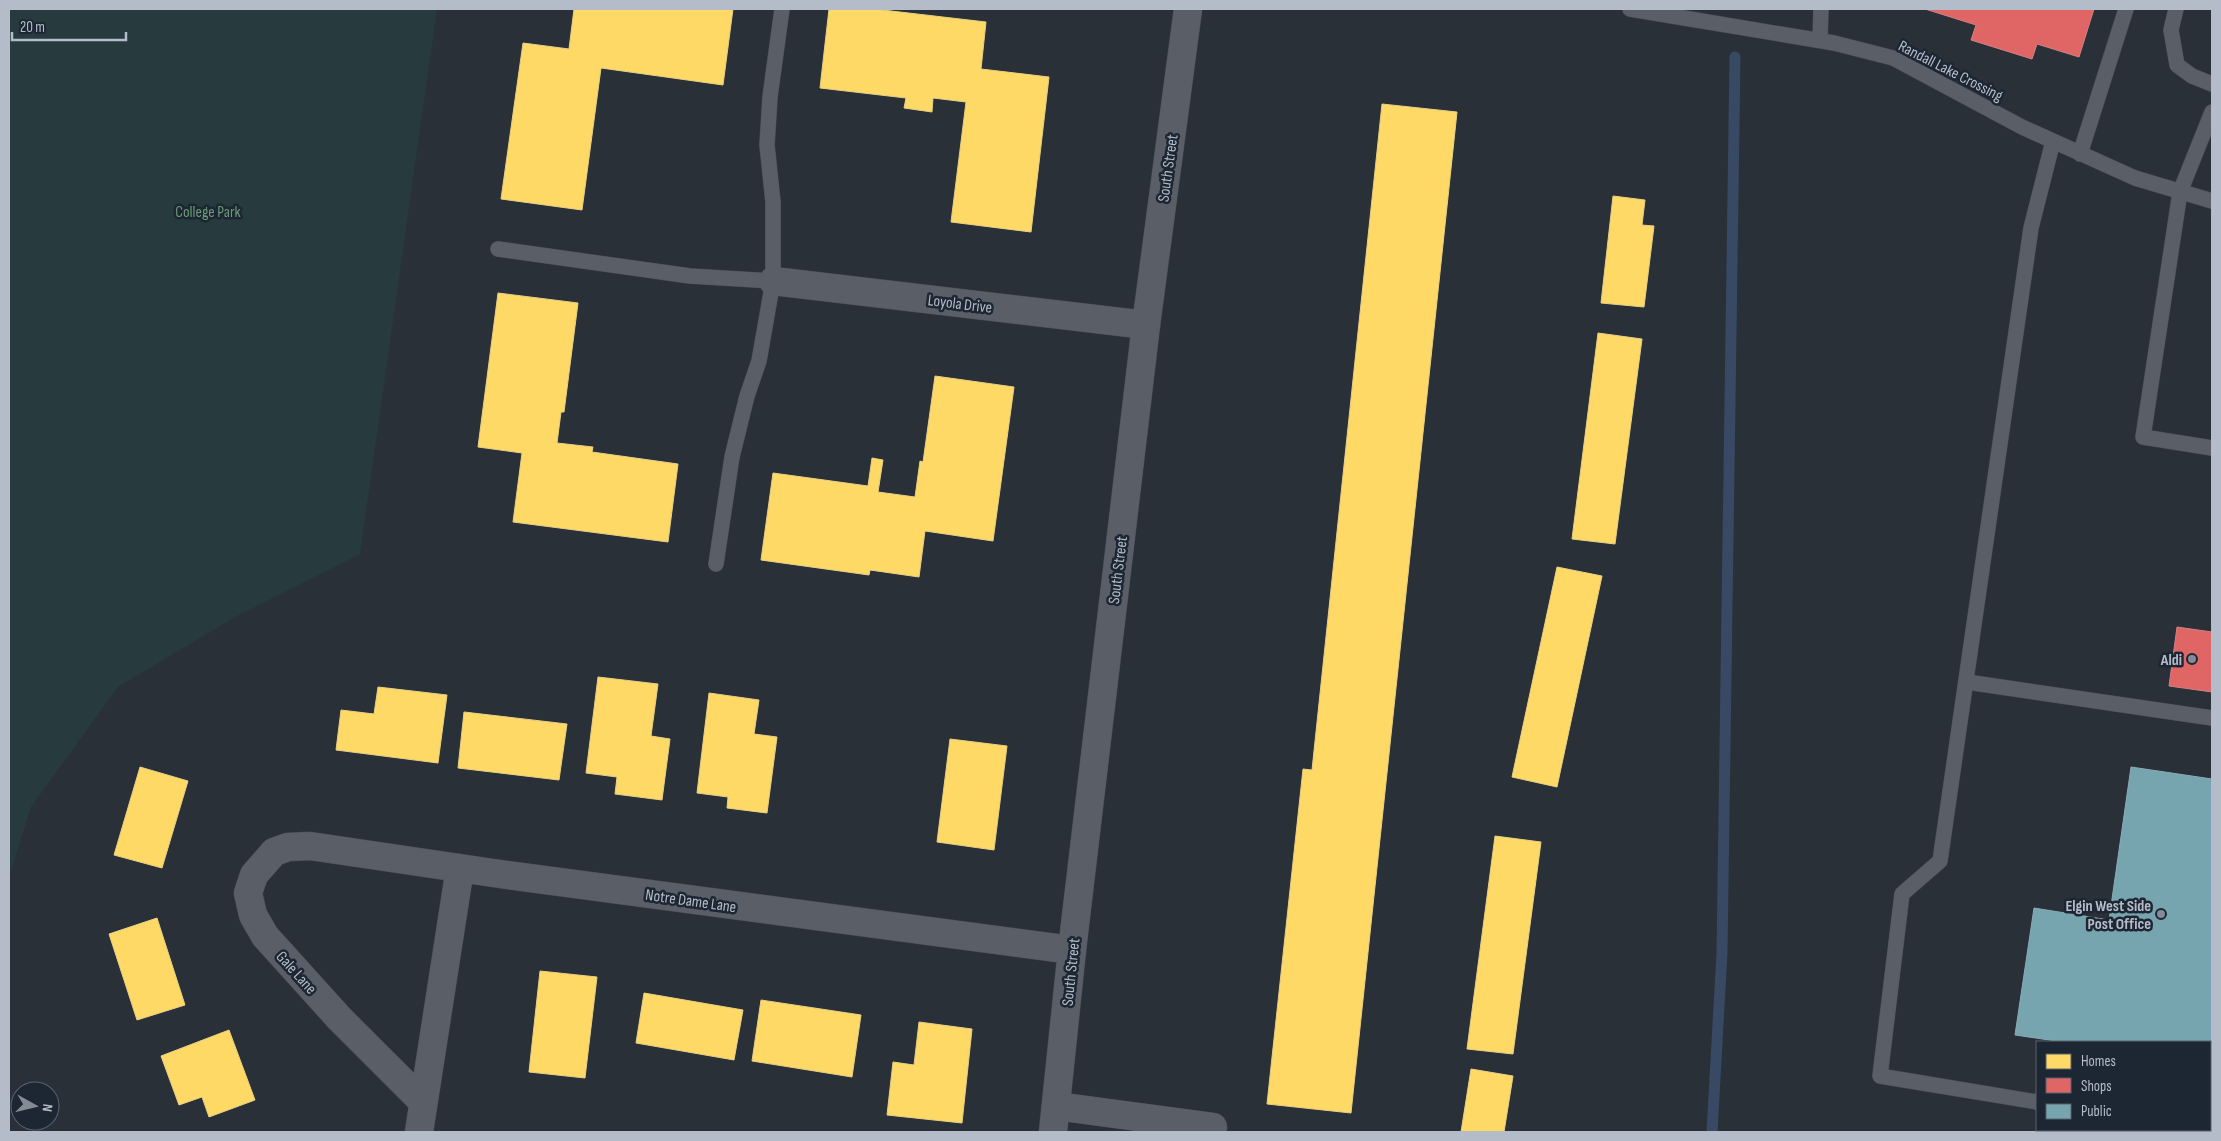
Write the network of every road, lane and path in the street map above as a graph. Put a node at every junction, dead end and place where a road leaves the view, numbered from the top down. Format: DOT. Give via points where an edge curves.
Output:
graph roads {
  1 [pos="782,9"];
  2 [pos="1188,9"];
  3 [pos="1630,9"];
  4 [pos="1821,9"];
  5 [pos="2126,9"];
  6 [pos="2176,9"];
  7 [pos="1820,40"];
  8 [pos="2212,84"];
  9 [pos="2212,112"];
  10 [pos="2053,141"];
  11 [pos="2080,154"];
  12 [pos="2180,192"];
  13 [pos="2212,201"];
  14 [pos="498,249"];
  15 [pos="773,281"];
  16 [pos="1146,325"];
  17 [pos="2212,448"];
  18 [pos="716,564"];
  19 [pos="1967,682"];
  20 [pos="2212,718"];
  21 [pos="310,846"];
  22 [pos="460,868"];
  23 [pos="1072,950"];
  24 [pos="423,1102"];
  25 [pos="2036,1102"];
  26 [pos="1056,1106"];
  27 [pos="1212,1127"];
  28 [pos="419,1132"];
  29 [pos="1053,1132"];
  1 -- 15 [label="lane" via="767,145 773,202"];
  2 -- 16 [label="street, South Street"];
  3 -- 7 [label="lane, Randall Lake Crossing"];
  4 -- 7 [label="lane"];
  5 -- 11 [label="lane"];
  6 -- 8 [label="lane" via="2171,30 2177,65 2192,76"];
  7 -- 10 [label="lane, Randall Lake Crossing" via="1893,58"];
  9 -- 12 [label="lane"];
  10 -- 11 [label="lane, Randall Lake Crossing"];
  10 -- 19 [label="lane" via="2030,228"];
  11 -- 12 [label="lane, Randall Lake Crossing" via="2135,178"];
  12 -- 13 [label="lane, Randall Lake Crossing"];
  12 -- 17 [label="lane" via="2143,438"];
  14 -- 15 [label="lane" via="690,276"];
  15 -- 16 [label="street, Loyola Drive"];
  15 -- 18 [label="lane" via="758,361 732,457"];
  16 -- 23 [label="street, South Street"];
  19 -- 20 [label="lane"];
  19 -- 25 [label="lane" via="1940,861 1902,894 1880,1076"];
  21 -- 22 [label="street, Notre Dame Lane"];
  21 -- 24 [label="street, Gale Lane" via="288,847 274,852 254,875 248,893 253,915 265,936 339,1018"];
  22 -- 23 [label="street, Notre Dame Lane"];
  22 -- 24 [label="street"];
  23 -- 26 [label="street, South Street"];
  24 -- 28 [label="street"];
  26 -- 27 [label="street"];
  26 -- 29 [label="street, South Street"];
}
